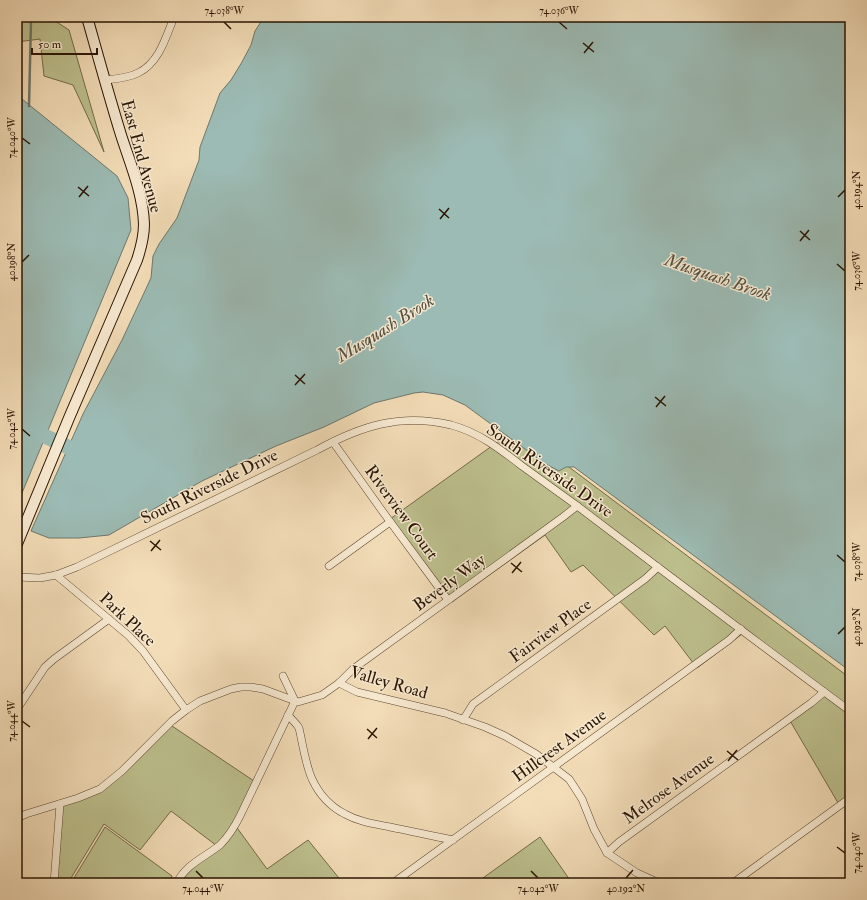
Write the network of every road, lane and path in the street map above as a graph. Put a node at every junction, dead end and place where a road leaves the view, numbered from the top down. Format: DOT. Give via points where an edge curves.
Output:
graph roads {
  1 [pos="87,17"];
  2 [pos="174,17"];
  3 [pos="105,80"];
  4 [pos="333,442"];
  5 [pos="577,506"];
  6 [pos="390,522"];
  7 [pos="17,544"];
  8 [pos="328,566"];
  9 [pos="658,567"];
  10 [pos="56,575"];
  11 [pos="17,577"];
  12 [pos="448,600"];
  13 [pos="109,619"];
  14 [pos="741,629"];
  15 [pos="283,676"];
  16 [pos="339,683"];
  17 [pos="824,692"];
  18 [pos="295,701"];
  19 [pos="17,709"];
  20 [pos="186,710"];
  21 [pos="850,711"];
  22 [pos="288,715"];
  23 [pos="463,720"];
  24 [pos="554,767"];
  25 [pos="850,798"];
  26 [pos="60,804"];
  27 [pos="17,818"];
  28 [pos="453,840"];
  29 [pos="607,853"];
  30 [pos="54,883"];
  31 [pos="177,883"];
  32 [pos="393,883"];
  33 [pos="659,883"];
  34 [pos="733,883"];
  1 -- 3 [label="street, East End Avenue"];
  2 -- 3 [label="street" via="159,53 146,69 121,78"];
  3 -- 7 [label="street, East End Avenue" via="139,192 143,214 142,247"];
  4 -- 5 [label="street, South Riverside Drive" via="363,428 391,422 419,420 451,426 475,434 495,445"];
  4 -- 6 [label="street, Riverview Court"];
  4 -- 10 [label="street, South Riverside Drive" via="90,561"];
  5 -- 9 [label="street, South Riverside Drive"];
  5 -- 12 [label="street, Beverly Way"];
  6 -- 8 [label="street"];
  6 -- 12 [label="street, Riverview Court"];
  9 -- 14 [label="street, South Riverside Drive"];
  9 -- 23 [label="street, Fairview Place" via="473,704"];
  10 -- 11 [label="street, South Riverside Drive" via="40,578"];
  10 -- 13 [label="street, Park Place"];
  12 -- 16 [label="street, Beverly Way" via="353,669"];
  13 -- 19 [label="street" via="45,667"];
  13 -- 20 [label="street, Park Place" via="143,651"];
  14 -- 17 [label="street, South Riverside Drive"];
  14 -- 24 [label="street, Hillcrest Avenue"];
  15 -- 18 [label="street"];
  16 -- 18 [label="street, Valley Road" via="322,695"];
  16 -- 23 [label="street, Valley Road" via="357,692 445,713"];
  17 -- 21 [label="street, South Riverside Drive"];
  17 -- 29 [label="street, Melrose Avenue"];
  18 -- 20 [label="street" via="250,686 200,701"];
  18 -- 22 [label="street"];
  20 -- 26 [label="street" via="100,789"];
  22 -- 28 [label="street" via="299,728 316,787 326,800 339,810 371,823"];
  22 -- 31 [label="street" via="233,829 220,844 194,863"];
  23 -- 24 [label="street, Valley Road" via="505,736"];
  24 -- 28 [label="street, Hillcrest Avenue"];
  24 -- 29 [label="street, Valley Road" via="568,779 582,799"];
  25 -- 34 [label="street"];
  26 -- 27 [label="street"];
  26 -- 30 [label="street"];
  28 -- 32 [label="street, Hillcrest Avenue"];
  29 -- 33 [label="street, Valley Road" via="637,873"];
}
